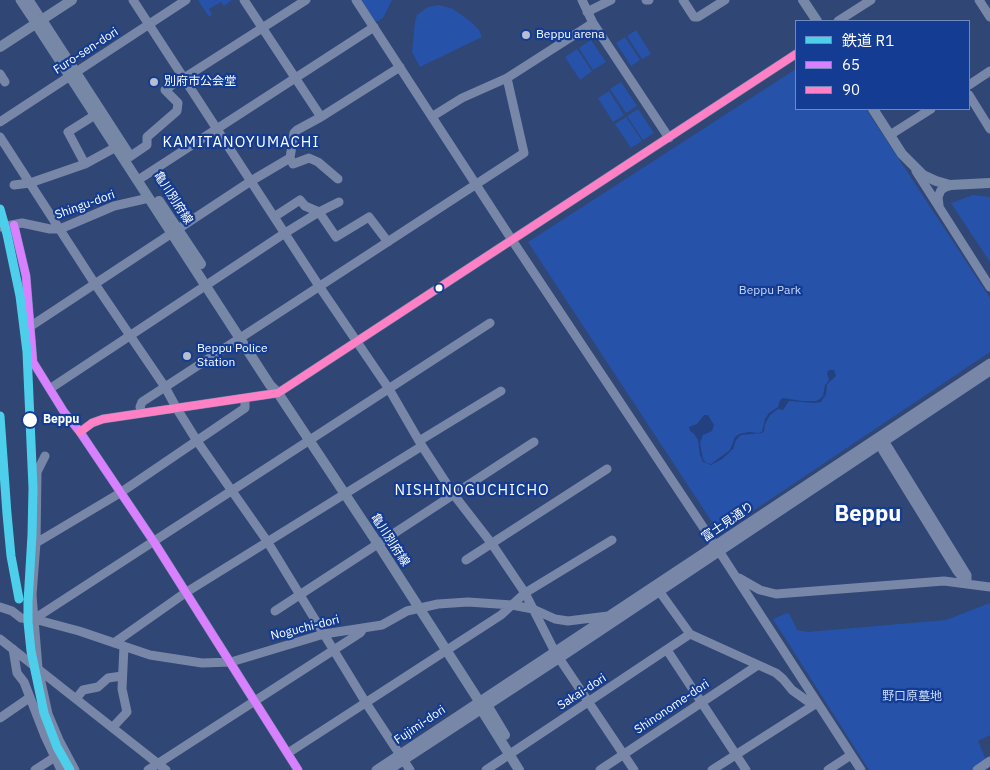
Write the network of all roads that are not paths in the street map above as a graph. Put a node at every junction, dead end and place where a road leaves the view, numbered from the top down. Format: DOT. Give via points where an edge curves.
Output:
graph roads {
  1 [pos="20,0"];
  2 [pos="29,0"];
  3 [pos="72,0"];
  4 [pos="133,0"];
  5 [pos="186,0"];
  6 [pos="244,0"];
  7 [pos="306,0"];
  8 [pos="356,0"];
  9 [pos="582,0"];
  10 [pos="612,0"];
  11 [pos="683,0"];
  12 [pos="725,0"];
  13 [pos="803,0"];
  14 [pos="871,0"];
  15 [pos="979,0"];
  16 [pos="587,12"];
  17 [pos="990,17"];
  18 [pos="816,20"];
  19 [pos="840,20"];
  20 [pos="39,22"];
  21 [pos="593,23"];
  22 [pos="148,25"];
  23 [pos="374,27"];
  24 [pos="262,28"];
  25 [pos="0,47"];
  26 [pos="795,55"];
  27 [pos="400,67"];
  28 [pos="990,71"];
  29 [pos="73,74"];
  30 [pos="183,78"];
  31 [pos="295,78"];
  32 [pos="507,78"];
  33 [pos="970,84"];
  34 [pos="970,97"];
  35 [pos="874,110"];
  36 [pos="929,110"];
  37 [pos="95,115"];
  38 [pos="433,116"];
  39 [pos="321,117"];
  40 [pos="0,122"];
  41 [pos="217,129"];
  42 [pos="990,129"];
  43 [pos="890,135"];
  44 [pos="0,137"];
  45 [pos="669,138"];
  46 [pos="116,147"];
  47 [pos="128,158"];
  48 [pos="290,158"];
  49 [pos="85,164"];
  50 [pos="913,167"];
  51 [pos="141,178"];
  52 [pos="338,179"];
  53 [pos="251,182"];
  54 [pos="30,183"];
  55 [pos="476,183"];
  56 [pos="990,183"];
  57 [pos="14,185"];
  58 [pos="956,185"];
  59 [pos="149,198"];
  60 [pos="339,202"];
  61 [pos="939,208"];
  62 [pos="319,212"];
  63 [pos="274,217"];
  64 [pos="14,225"];
  65 [pos="0,227"];
  66 [pos="60,229"];
  67 [pos="175,231"];
  68 [pos="285,233"];
  69 [pos="512,240"];
  70 [pos="388,242"];
  71 [pos="209,283"];
  72 [pos="95,284"];
  73 [pos="318,286"];
  74 [pos="990,287"];
  75 [pos="490,323"];
  76 [pos="31,326"];
  77 [pos="130,336"];
  78 [pos="243,336"];
  79 [pos="355,342"];
  80 [pos="990,363"];
  81 [pos="990,371"];
  82 [pos="165,387"];
  83 [pos="50,388"];
  84 [pos="388,389"];
  85 [pos="501,391"];
  86 [pos="278,393"];
  87 [pos="245,399"];
  88 [pos="176,409"];
  89 [pos="142,413"];
  90 [pos="80,432"];
  91 [pos="310,440"];
  92 [pos="197,441"];
  93 [pos="880,441"];
  94 [pos="534,442"];
  95 [pos="421,444"];
  96 [pos="45,456"];
  97 [pos="607,469"];
  98 [pos="232,492"];
  99 [pos="120,493"];
  100 [pos="344,493"];
  101 [pos="454,495"];
  102 [pos="612,540"];
  103 [pos="267,541"];
  104 [pos="154,542"];
  105 [pos="36,543"];
  106 [pos="378,544"];
  107 [pos="492,544"];
  108 [pos="718,548"];
  109 [pos="466,560"];
  110 [pos="953,565"];
  111 [pos="735,575"];
  112 [pos="944,581"];
  113 [pos="967,583"];
  114 [pos="990,587"];
  115 [pos="657,588"];
  116 [pos="525,593"];
  117 [pos="186,594"];
  118 [pos="300,595"];
  119 [pos="512,605"];
  120 [pos="0,607"];
  121 [pos="419,608"];
  122 [pos="533,609"];
  123 [pos="275,611"];
  124 [pos="609,616"];
  125 [pos="620,618"];
  126 [pos="34,619"];
  127 [pos="363,629"];
  128 [pos="324,634"];
  129 [pos="690,634"];
  130 [pos="1,641"];
  131 [pos="114,643"];
  132 [pos="124,646"];
  133 [pos="13,649"];
  134 [pos="334,649"];
  135 [pos="445,650"];
  136 [pos="667,650"];
  137 [pos="558,655"];
  138 [pos="231,662"];
  139 [pos="758,665"];
  140 [pos="38,668"];
  141 [pos="122,676"];
  142 [pos="30,698"];
  143 [pos="76,699"];
  144 [pos="254,700"];
  145 [pos="589,702"];
  146 [pos="701,702"];
  147 [pos="366,703"];
  148 [pos="815,704"];
  149 [pos="482,705"];
  150 [pos="0,718"];
  151 [pos="113,727"];
  152 [pos="512,753"];
  153 [pos="288,754"];
  154 [pos="624,754"];
  155 [pos="736,754"];
  156 [pos="851,755"];
  157 [pos="55,757"];
  158 [pos="402,757"];
  159 [pos="158,764"];
  160 [pos="989,764"];
  161 [pos="35,770"];
  162 [pos="62,770"];
  163 [pos="75,770"];
  164 [pos="148,770"];
  165 [pos="166,770"];
  166 [pos="298,770"];
  167 [pos="376,770"];
  168 [pos="389,770"];
  169 [pos="410,770"];
  170 [pos="486,770"];
  171 [pos="519,770"];
  172 [pos="527,770"];
  173 [pos="600,770"];
  174 [pos="634,770"];
  175 [pos="712,770"];
  176 [pos="746,770"];
  177 [pos="828,770"];
  178 [pos="861,770"];
  179 [pos="976,770"];
  1 -- 20 [label="street"];
  2 -- 20 [label="street"];
  3 -- 20 [label="main road"];
  4 -- 22 [label="street"];
  5 -- 22 [label="street, Furo-sen-dori"];
  6 -- 24 [label="street"];
  7 -- 24 [label="street"];
  8 -- 23 [label="street"];
  9 -- 16 [label="street"];
  10 -- 16 [label="street"];
  11 -- 12 [label="street" via="694,18"];
  13 -- 18 [label="main road"];
  14 -- 19 [label="street"];
  15 -- 17 [label="street"];
  16 -- 21 [label="street"];
  20 -- 25 [label="main road"];
  20 -- 29 [label="main road, 亀川別府線"];
  21 -- 32 [label="street"];
  21 -- 45 [label="street"];
  22 -- 29 [label="street, Furo-sen-dori"];
  22 -- 30 [label="street"];
  23 -- 27 [label="street"];
  23 -- 31 [label="street"];
  24 -- 30 [label="street"];
  24 -- 31 [label="street"];
  26 -- 45 [label="street"];
  27 -- 38 [label="street"];
  27 -- 39 [label="street"];
  28 -- 33 [label="street"];
  29 -- 37 [label="main road, 亀川別府線"];
  29 -- 40 [label="street, Furo-sen-dori"];
  29 -- 47 [label="main road, 亀川別府線"];
  30 -- 41 [label="street"];
  30 -- 47 [label="street" via="165,90 178,103 177,111 147,137 147,146"];
  31 -- 39 [label="street"];
  31 -- 41 [label="street"];
  32 -- 38 [label="street" via="462,98"];
  32 -- 55 [label="street" via="524,153"];
  34 -- 42 [label="street"];
  35 -- 43 [label="main road"];
  36 -- 43 [label="street"];
  37 -- 46 [label="main road, 亀川別府線"];
  37 -- 49 [label="street" via="68,132"];
  38 -- 55 [label="street"];
  39 -- 48 [label="street" via="294,133"];
  41 -- 51 [label="street"];
  41 -- 53 [label="street"];
  43 -- 50 [label="main road"];
  44 -- 54 [label="street"];
  45 -- 69 [label="street"];
  46 -- 47 [label="main road, 亀川別府線"];
  46 -- 49 [label="street"];
  47 -- 51 [label="main road, 亀川別府線"];
  48 -- 52 [label="street" via="293,164 309,158"];
  48 -- 53 [label="street"];
  49 -- 54 [label="street"];
  50 -- 58 [label="main road" via="933,180"];
  50 -- 61 [label="street"];
  51 -- 59 [label="main road, 亀川別府線"];
  51 -- 67 [label="main road, 亀川別府線"];
  53 -- 63 [label="street"];
  53 -- 67 [label="street"];
  54 -- 57 [label="street"];
  54 -- 66 [label="street"];
  55 -- 69 [label="street"];
  55 -- 70 [label="street"];
  56 -- 58 [label="main road"];
  58 -- 61 [label="street" via="941,190"];
  59 -- 66 [label="street, Shingu-dori" via="114,206"];
  59 -- 67 [label="main road, 亀川別府線"];
  60 -- 62 [label="street"];
  61 -- 74 [label="street"];
  62 -- 63 [label="street" via="300,200"];
  62 -- 68 [label="street"];
  62 -- 70 [label="street" via="336,237 369,217"];
  63 -- 68 [label="street"];
  64 -- 65 [label="street, Shingu-dori"];
  64 -- 66 [label="street, Shingu-dori" via="22,223"];
  64 -- 76 [label="street" via="26,276"];
  66 -- 72 [label="street"];
  67 -- 71 [label="main road, 亀川別府線"];
  67 -- 72 [label="street"];
  68 -- 71 [label="street"];
  68 -- 73 [label="street"];
  69 -- 79 [label="street"];
  69 -- 108 [label="street"];
  70 -- 73 [label="street"];
  71 -- 77 [label="street"];
  71 -- 78 [label="main road, 亀川別府線"];
  72 -- 76 [label="street"];
  72 -- 77 [label="street"];
  73 -- 78 [label="street"];
  73 -- 79 [label="street"];
  75 -- 84 [label="street"];
  76 -- 83 [label="street" via="33,362"];
  77 -- 82 [label="street"];
  77 -- 83 [label="street"];
  78 -- 82 [label="street"];
  78 -- 86 [label="main road, 亀川別府線" via="270,385"];
  79 -- 84 [label="street"];
  79 -- 86 [label="street"];
  80 -- 93 [label="street"];
  81 -- 93 [label="street"];
  82 -- 88 [label="street"];
  82 -- 89 [label="street" via="142,402"];
  83 -- 90 [label="street"];
  84 -- 91 [label="street"];
  84 -- 95 [label="street"];
  85 -- 95 [label="street"];
  86 -- 87 [label="street"];
  86 -- 91 [label="main road, 亀川別府線"];
  87 -- 88 [label="street"];
  87 -- 92 [label="street" via="245,408"];
  88 -- 89 [label="street"];
  88 -- 92 [label="street"];
  89 -- 90 [label="street" via="103,419"];
  90 -- 99 [label="street"];
  91 -- 98 [label="street"];
  91 -- 100 [label="main road, 亀川別府線"];
  92 -- 98 [label="street"];
  92 -- 99 [label="street"];
  93 -- 108 [label="street"];
  93 -- 110 [label="street"];
  93 -- 113 [label="street" via="967,575"];
  94 -- 101 [label="street"];
  95 -- 100 [label="street"];
  95 -- 101 [label="street"];
  96 -- 105 [label="street" via="37,472"];
  97 -- 107 [label="street"];
  98 -- 103 [label="street"];
  98 -- 104 [label="street"];
  99 -- 104 [label="street"];
  99 -- 105 [label="street"];
  100 -- 103 [label="street"];
  100 -- 106 [label="main road, 亀川別府線"];
  101 -- 106 [label="street"];
  101 -- 107 [label="street"];
  102 -- 116 [label="street"];
  103 -- 117 [label="street"];
  103 -- 118 [label="street"];
  104 -- 117 [label="street"];
  104 -- 126 [label="street"];
  105 -- 126 [label="street" via="32,595"];
  106 -- 118 [label="street"];
  106 -- 121 [label="main road, 亀川別府線"];
  107 -- 109 [label="street"];
  107 -- 116 [label="street"];
  108 -- 111 [label="street"];
  108 -- 115 [label="street"];
  110 -- 112 [label="street" via="951,576"];
  110 -- 113 [label="street"];
  111 -- 112 [label="street" via="750,586 776,594"];
  111 -- 148 [label="street"];
  112 -- 113 [label="street"];
  113 -- 114 [label="street"];
  115 -- 124 [label="street"];
  115 -- 125 [label="street"];
  115 -- 129 [label="street"];
  116 -- 119 [label="street"];
  116 -- 122 [label="street"];
  117 -- 131 [label="street"];
  117 -- 138 [label="street"];
  118 -- 123 [label="street"];
  118 -- 128 [label="street"];
  119 -- 121 [label="street, Noguchi-dori" via="468,602"];
  119 -- 122 [label="street, Noguchi-dori"];
  119 -- 135 [label="street"];
  120 -- 126 [label="street, Noguchi-dori" via="21,618"];
  121 -- 127 [label="street, Noguchi-dori" via="407,610 382,625"];
  121 -- 135 [label="main road, 亀川別府線"];
  122 -- 124 [label="street, Noguchi-dori" via="568,621"];
  122 -- 137 [label="street"];
  124 -- 125 [label="street, Noguchi-dori"];
  124 -- 137 [label="street"];
  125 -- 137 [label="street"];
  126 -- 131 [label="street, Noguchi-dori"];
  126 -- 140 [label="street"];
  127 -- 128 [label="street, Noguchi-dori"];
  127 -- 134 [label="street"];
  128 -- 134 [label="street"];
  128 -- 138 [label="street, Noguchi-dori"];
  129 -- 136 [label="street, Sakai-dori"];
  129 -- 139 [label="street"];
  130 -- 133 [label="street"];
  131 -- 132 [label="street, Noguchi-dori"];
  132 -- 138 [label="street, Noguchi-dori" via="150,655"];
  132 -- 141 [label="street"];
  133 -- 140 [label="street"];
  133 -- 142 [label="street" via="17,673"];
  134 -- 144 [label="street"];
  134 -- 147 [label="street"];
  135 -- 147 [label="street"];
  135 -- 149 [label="main road, 亀川別府線"];
  136 -- 145 [label="street, Sakai-dori"];
  136 -- 146 [label="street"];
  137 -- 145 [label="street"];
  137 -- 149 [label="street"];
  138 -- 144 [label="street"];
  139 -- 146 [label="street, Shinonome-dori"];
  139 -- 148 [label="street" via="776,673 792,690"];
  140 -- 143 [label="street"];
  140 -- 163 [label="street" via="48,714"];
  141 -- 143 [label="street" via="108,678 98,687 83,690"];
  141 -- 151 [label="street" via="127,712"];
  142 -- 150 [label="street"];
  142 -- 157 [label="street"];
  143 -- 151 [label="street"];
  144 -- 153 [label="street"];
  144 -- 159 [label="street"];
  145 -- 152 [label="street, Sakai-dori"];
  145 -- 154 [label="street"];
  146 -- 154 [label="street, Shinonome-dori"];
  146 -- 155 [label="street"];
  147 -- 153 [label="street"];
  147 -- 158 [label="street"];
  148 -- 155 [label="street"];
  148 -- 156 [label="street"];
  149 -- 152 [label="main road, 亀川別府線"];
  149 -- 158 [label="street, Fujimi-dori"];
  149 -- 158 [label="street, Fujimi-dori" via="462,722"];
  151 -- 159 [label="street"];
  152 -- 170 [label="street, Sakai-dori"];
  152 -- 171 [label="main road, 亀川別府線"];
  152 -- 172 [label="main road, 亀川別府線"];
  153 -- 166 [label="street"];
  154 -- 173 [label="street, Shinonome-dori"];
  154 -- 174 [label="street"];
  155 -- 175 [label="street"];
  155 -- 176 [label="street"];
  156 -- 177 [label="street"];
  156 -- 178 [label="street"];
  157 -- 161 [label="street"];
  157 -- 162 [label="street"];
  158 -- 167 [label="street, Fujimi-dori"];
  158 -- 168 [label="street, Fujimi-dori"];
  158 -- 169 [label="street"];
  159 -- 164 [label="street"];
  159 -- 165 [label="street"];
  160 -- 179 [label="street"];
}
